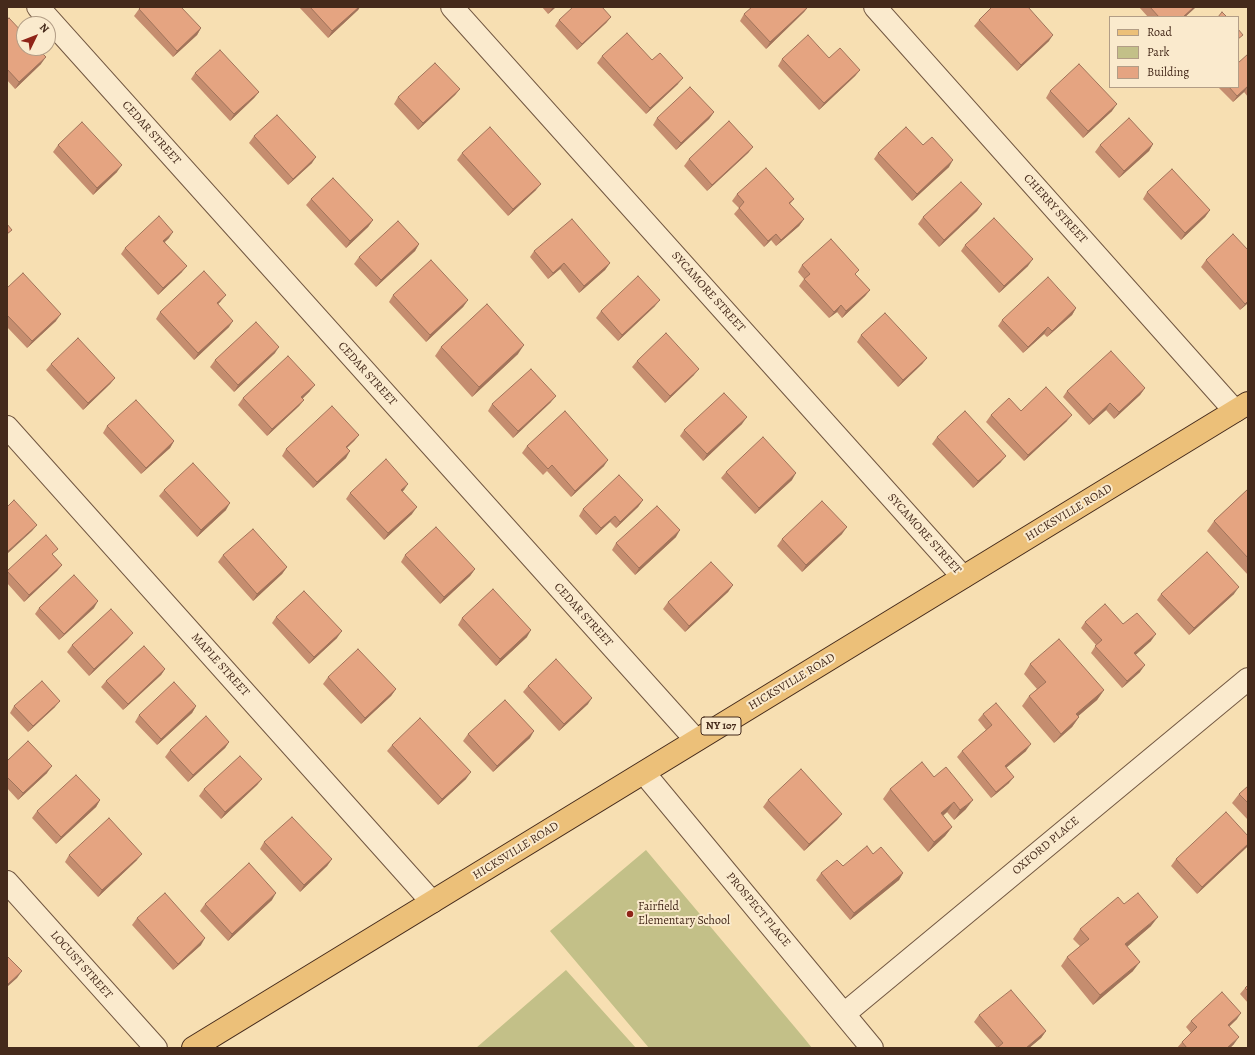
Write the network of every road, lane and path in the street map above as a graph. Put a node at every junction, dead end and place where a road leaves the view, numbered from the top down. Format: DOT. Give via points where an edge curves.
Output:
graph roads {
  1 [pos="38,7"];
  2 [pos="452,7"];
  3 [pos="875,7"];
  4 [pos="1242,407"];
  5 [pos="7,427"];
  6 [pos="963,577"];
  7 [pos="1248,679"];
  8 [pos="696,740"];
  9 [pos="644,773"];
  10 [pos="7,882"];
  11 [pos="432,902"];
  12 [pos="844,1014"];
  13 [pos="156,1048"];
  14 [pos="193,1048"];
  15 [pos="872,1048"];
  1 -- 8 [label="street, CEDAR STREET"];
  2 -- 6 [label="street, SYCAMORE STREET"];
  3 -- 4 [label="street, CHERRY STREET"];
  4 -- 6 [label="main road, HICKSVILLE ROAD / NY 107"];
  5 -- 11 [label="street, MAPLE STREET"];
  6 -- 8 [label="main road, HICKSVILLE ROAD / NY 107"];
  7 -- 12 [label="street, OXFORD PLACE"];
  8 -- 9 [label="main road, HICKSVILLE ROAD / NY 107"];
  9 -- 11 [label="main road, HICKSVILLE ROAD / NY 107"];
  9 -- 12 [label="street, PROSPECT PLACE"];
  10 -- 13 [label="street, LOCUST STREET"];
  11 -- 14 [label="main road, HICKSVILLE ROAD / NY 107"];
  12 -- 15 [label="street, PROSPECT PLACE"];
}
